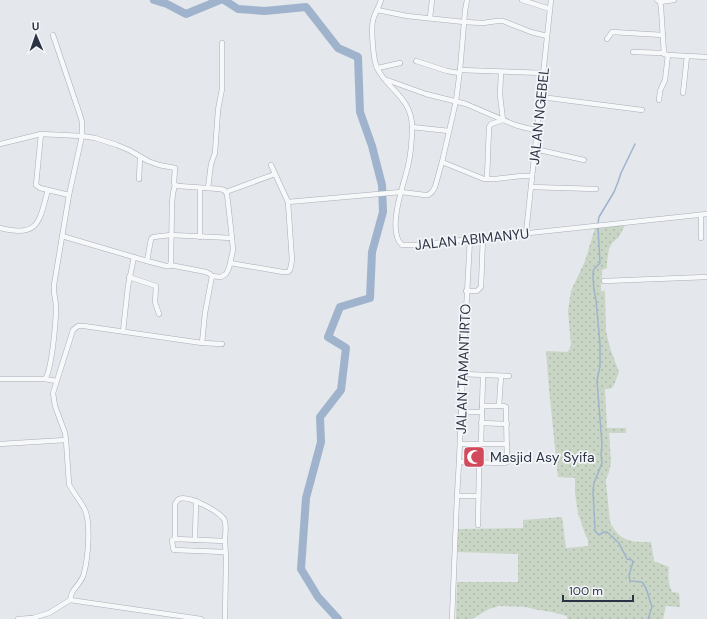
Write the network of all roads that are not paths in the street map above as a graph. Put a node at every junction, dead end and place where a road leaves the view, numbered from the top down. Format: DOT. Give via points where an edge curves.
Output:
graph roads {
  1 [pos="381,0"];
  2 [pos="432,0"];
  3 [pos="467,0"];
  4 [pos="522,0"];
  5 [pos="552,0"];
  6 [pos="674,0"];
  7 [pos="659,1"];
  8 [pos="550,9"];
  9 [pos="377,10"];
  10 [pos="430,18"];
  11 [pos="464,22"];
  12 [pos="53,35"];
  13 [pos="663,35"];
  14 [pos="547,36"];
  15 [pos="607,40"];
  16 [pos="222,43"];
  17 [pos="633,52"];
  18 [pos="663,53"];
  19 [pos="668,55"];
  20 [pos="687,56"];
  21 [pos="707,57"];
  22 [pos="416,61"];
  23 [pos="400,63"];
  24 [pos="378,68"];
  25 [pos="460,72"];
  26 [pos="501,72"];
  27 [pos="544,73"];
  28 [pos="385,79"];
  29 [pos="683,93"];
  30 [pos="541,97"];
  31 [pos="659,100"];
  32 [pos="456,101"];
  33 [pos="642,110"];
  34 [pos="503,120"];
  35 [pos="412,127"];
  36 [pos="537,130"];
  37 [pos="448,131"];
  38 [pos="41,134"];
  39 [pos="82,136"];
  40 [pos="0,144"];
  41 [pos="536,148"];
  42 [pos="140,158"];
  43 [pos="584,160"];
  44 [pos="442,162"];
  45 [pos="271,165"];
  46 [pos="275,174"];
  47 [pos="532,176"];
  48 [pos="139,179"];
  49 [pos="487,179"];
  50 [pos="175,185"];
  51 [pos="531,187"];
  52 [pos="200,188"];
  53 [pos="208,188"];
  54 [pos="596,189"];
  55 [pos="48,190"];
  56 [pos="226,192"];
  57 [pos="401,192"];
  58 [pos="69,195"];
  59 [pos="288,202"];
  60 [pos="707,214"];
  61 [pos="701,215"];
  62 [pos="0,228"];
  63 [pos="707,229"];
  64 [pos="701,230"];
  65 [pos="526,233"];
  66 [pos="171,235"];
  67 [pos="62,236"];
  68 [pos="200,237"];
  69 [pos="483,237"];
  70 [pos="232,238"];
  71 [pos="701,238"];
  72 [pos="470,239"];
  73 [pos="134,257"];
  74 [pos="147,262"];
  75 [pos="230,263"];
  76 [pos="170,265"];
  77 [pos="212,276"];
  78 [pos="129,277"];
  79 [pos="707,277"];
  80 [pos="604,281"];
  81 [pos="466,291"];
  82 [pos="159,314"];
  83 [pos="123,332"];
  84 [pos="202,343"];
  85 [pos="222,344"];
  86 [pos="463,374"];
  87 [pos="483,375"];
  88 [pos="501,376"];
  89 [pos="509,376"];
  90 [pos="0,379"];
  91 [pos="45,379"];
  92 [pos="56,381"];
  93 [pos="482,406"];
  94 [pos="499,406"];
  95 [pos="462,412"];
  96 [pos="482,412"];
  97 [pos="481,423"];
  98 [pos="507,424"];
  99 [pos="66,440"];
  100 [pos="0,444"];
  101 [pos="460,444"];
  102 [pos="481,444"];
  103 [pos="507,444"];
  104 [pos="459,462"];
  105 [pos="479,469"];
  106 [pos="457,496"];
  107 [pos="478,496"];
  108 [pos="196,501"];
  109 [pos="478,525"];
  110 [pos="175,539"];
  111 [pos="195,540"];
  112 [pos="225,540"];
  113 [pos="225,552"];
  114 [pos="70,600"];
  115 [pos="18,619"];
  116 [pos="201,619"];
  117 [pos="225,619"];
  118 [pos="452,619"];
  1 -- 9 [label="street, JALAN ABIMANYU"];
  2 -- 10 [label="street"];
  3 -- 11 [label="street"];
  4 -- 8 [label="street"];
  5 -- 8 [label="street, JALAN NGEBEL"];
  6 -- 7 [label="street"];
  7 -- 13 [label="street"];
  8 -- 14 [label="street, JALAN NGEBEL"];
  9 -- 10 [label="street"];
  9 -- 24 [label="street, JALAN ABIMANYU" via="373,28 374,53"];
  10 -- 11 [label="street"];
  11 -- 14 [label="street" via="503,21"];
  11 -- 25 [label="street"];
  12 -- 39 [label="street" via="82,119"];
  13 -- 15 [label="street" via="612,32"];
  13 -- 18 [label="street"];
  14 -- 27 [label="street, JALAN NGEBEL"];
  16 -- 53 [label="street" via="222,89"];
  17 -- 18 [label="street"];
  18 -- 19 [label="street"];
  19 -- 20 [label="street"];
  19 -- 31 [label="street"];
  20 -- 21 [label="street"];
  20 -- 29 [label="street"];
  22 -- 25 [label="street" via="447,71"];
  23 -- 24 [label="street"];
  24 -- 28 [label="street, JALAN ABIMANYU"];
  25 -- 26 [label="street"];
  25 -- 32 [label="street"];
  26 -- 27 [label="street"];
  26 -- 34 [label="street"];
  27 -- 30 [label="street, JALAN NGEBEL"];
  28 -- 32 [label="street" via="426,94"];
  28 -- 35 [label="street, JALAN ABIMANYU" via="405,103"];
  30 -- 33 [label="street"];
  30 -- 36 [label="street, JALAN NGEBEL"];
  32 -- 34 [label="street"];
  32 -- 37 [label="street"];
  34 -- 36 [label="street"];
  34 -- 49 [label="street" via="489,127"];
  35 -- 37 [label="street"];
  35 -- 57 [label="street, JALAN ABIMANYU" via="409,161"];
  36 -- 41 [label="street, JALAN NGEBEL"];
  37 -- 44 [label="street"];
  38 -- 39 [label="street"];
  38 -- 40 [label="street"];
  38 -- 55 [label="street" via="35,184"];
  39 -- 42 [label="street" via="123,147"];
  39 -- 58 [label="street"];
  41 -- 43 [label="street"];
  41 -- 47 [label="street, JALAN NGEBEL"];
  42 -- 48 [label="street"];
  42 -- 50 [label="street" via="175,168"];
  44 -- 49 [label="street"];
  44 -- 57 [label="street" via="432,192 425,195"];
  45 -- 46 [label="street"];
  46 -- 56 [label="street"];
  46 -- 59 [label="street"];
  47 -- 49 [label="street"];
  47 -- 51 [label="street, JALAN NGEBEL"];
  50 -- 52 [label="street"];
  50 -- 66 [label="street"];
  51 -- 54 [label="street"];
  51 -- 65 [label="street, JALAN NGEBEL"];
  52 -- 53 [label="street"];
  52 -- 68 [label="street"];
  53 -- 56 [label="street" via="223,189"];
  55 -- 58 [label="street"];
  55 -- 62 [label="street" via="40,219 35,226 22,231"];
  56 -- 70 [label="street"];
  57 -- 59 [label="street"];
  57 -- 72 [label="street, JALAN ABIMANYU" via="397,204 396,227 398,240 402,245"];
  58 -- 67 [label="street"];
  59 -- 75 [label="street" via="292,260 290,270 283,272"];
  60 -- 61 [label="street, JALAN ABIMANYU"];
  61 -- 64 [label="street"];
  61 -- 65 [label="street, JALAN ABIMANYU"];
  63 -- 64 [label="street"];
  64 -- 71 [label="street"];
  65 -- 69 [label="street, JALAN ABIMANYU"];
  66 -- 68 [label="street"];
  66 -- 74 [label="street" via="152,238"];
  66 -- 76 [label="street"];
  67 -- 73 [label="street"];
  67 -- 91 [label="street" via="54,285 56,306 53,342"];
  68 -- 70 [label="street"];
  69 -- 72 [label="street, JALAN ABIMANYU"];
  69 -- 81 [label="street" via="480,287 477,291"];
  70 -- 75 [label="street"];
  72 -- 81 [label="street, JALAN TAMANTIRTO"];
  73 -- 74 [label="street"];
  73 -- 78 [label="street"];
  74 -- 76 [label="street"];
  75 -- 77 [label="street" via="225,275"];
  76 -- 77 [label="street"];
  77 -- 84 [label="street"];
  78 -- 82 [label="street" via="156,286 155,302"];
  78 -- 83 [label="street"];
  79 -- 80 [label="street"];
  81 -- 86 [label="street, JALAN TAMANTIRTO"];
  83 -- 84 [label="street"];
  83 -- 92 [label="street" via="84,326 74,328"];
  84 -- 85 [label="street"];
  86 -- 87 [label="street"];
  86 -- 95 [label="street, JALAN TAMANTIRTO"];
  87 -- 88 [label="street"];
  87 -- 93 [label="street"];
  88 -- 89 [label="street"];
  88 -- 94 [label="street"];
  90 -- 91 [label="street"];
  91 -- 92 [label="street"];
  92 -- 99 [label="street" via="54,400"];
  93 -- 94 [label="street"];
  93 -- 96 [label="street"];
  94 -- 98 [label="street" via="506,407"];
  95 -- 96 [label="street"];
  95 -- 101 [label="street, JALAN TAMANTIRTO"];
  96 -- 97 [label="street"];
  97 -- 98 [label="street"];
  97 -- 102 [label="street"];
  98 -- 103 [label="street"];
  99 -- 100 [label="street"];
  99 -- 114 [label="street" via="69,484 85,510 89,526 84,573"];
  101 -- 102 [label="street"];
  101 -- 104 [label="street, JALAN TAMANTIRTO"];
  102 -- 103 [label="street"];
  103 -- 104 [label="street" via="506,463"];
  104 -- 106 [label="street, JALAN TAMANTIRTO"];
  105 -- 107 [label="street"];
  106 -- 107 [label="street"];
  106 -- 118 [label="street, JALAN TAMANTIRTO"];
  107 -- 109 [label="street"];
  108 -- 110 [label="street" via="181,498 176,501"];
  108 -- 111 [label="street"];
  108 -- 112 [label="street" via="223,518 226,525"];
  110 -- 111 [label="street"];
  110 -- 113 [label="street" via="172,541 174,550"];
  111 -- 112 [label="street"];
  112 -- 113 [label="street"];
  113 -- 117 [label="street"];
  114 -- 115 [label="street" via="49,613"];
  114 -- 116 [label="street"];
}
